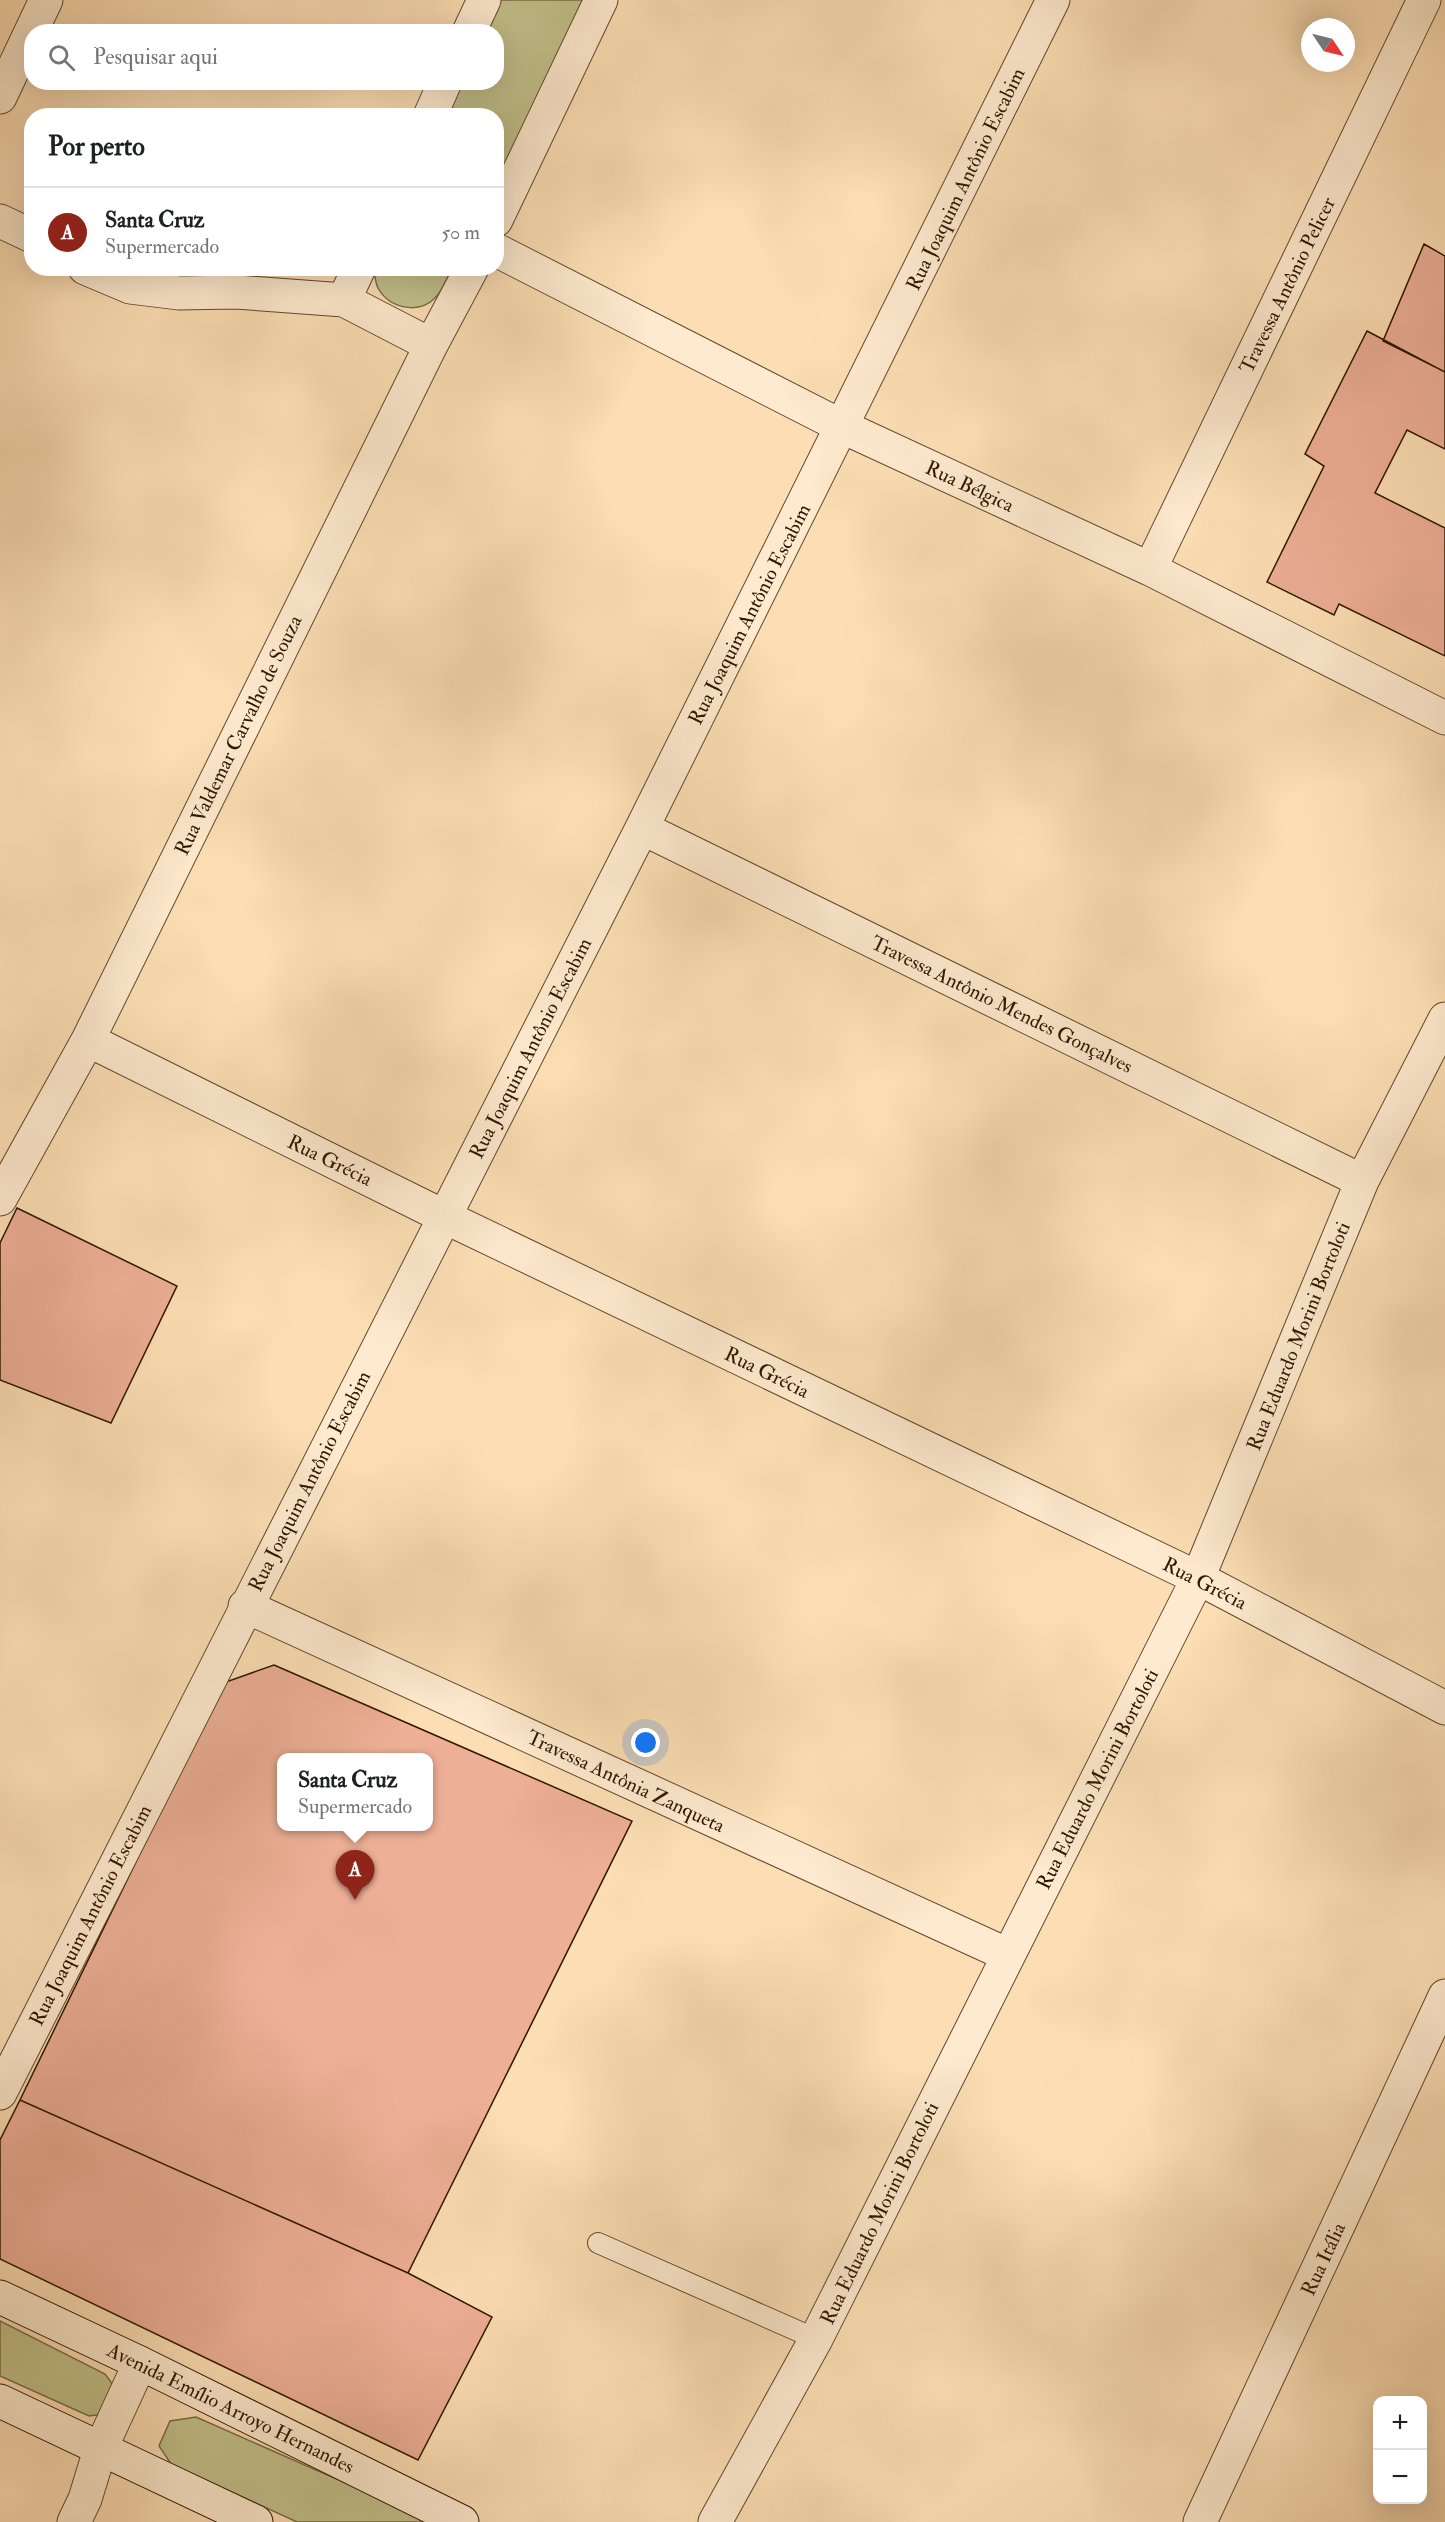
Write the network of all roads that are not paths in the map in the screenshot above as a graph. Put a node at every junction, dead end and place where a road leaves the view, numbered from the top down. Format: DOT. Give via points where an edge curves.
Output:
graph roads {
  1 [pos="46,0"];
  2 [pos="484,0"];
  3 [pos="601,0"];
  4 [pos="1053,0"];
  5 [pos="1424,0"];
  6 [pos="35,24"];
  7 [pos="473,24"];
  8 [pos="24,46"];
  9 [pos="441,90"];
  10 [pos="0,97"];
  11 [pos="434,108"];
  12 [pos="504,203"];
  13 [pos="0,221"];
  14 [pos="24,232"];
  15 [pos="504,254"];
  16 [pos="103,276"];
  17 [pos="355,276"];
  18 [pos="468,276"];
  19 [pos="344,300"];
  20 [pos="430,345"];
  21 [pos="843,427"];
  22 [pos="1150,569"];
  23 [pos="1445,718"];
  24 [pos="642,828"];
  25 [pos="1445,1019"];
  26 [pos="87,1040"];
  27 [pos="1362,1181"];
  28 [pos="0,1199"];
  29 [pos="445,1217"];
  30 [pos="1198,1578"];
  31 [pos="245,1606"];
  32 [pos="1445,1708"];
  33 [pos="1008,1955"];
  34 [pos="1445,1996"];
  35 [pos="0,2093"];
  36 [pos="598,2242"];
  37 [pos="0,2297"];
  38 [pos="816,2339"];
  39 [pos="140,2363"];
  40 [pos="0,2401"];
  41 [pos="100,2450"];
  42 [pos="74,2522"];
  43 [pos="256,2522"];
  44 [pos="462,2522"];
  45 [pos="715,2522"];
  46 [pos="1200,2522"];
  1 -- 6 [label="street"];
  2 -- 7 [label="street"];
  3 -- 12 [label="street"];
  4 -- 21 [label="street, Rua Joaquim Antônio Escabim"];
  5 -- 22 [label="street, Travessa Antônio Pelicer"];
  8 -- 10 [label="street"];
  9 -- 11 [label="street"];
  13 -- 14 [label="street"];
  15 -- 21 [label="street, Rua Bélgica"];
  16 -- 19 [label="street" via="130,287 179,293 237,292"];
  17 -- 19 [label="street"];
  18 -- 20 [label="street, Rua Valdemar Carvalho de Souza"];
  19 -- 20 [label="street"];
  20 -- 26 [label="street, Rua Valdemar Carvalho de Souza"];
  21 -- 22 [label="street, Rua Bélgica"];
  21 -- 24 [label="street, Rua Joaquim Antônio Escabim"];
  22 -- 23 [label="street, Rua Bélgica"];
  24 -- 27 [label="street, Travessa Antônio Mendes Gonçalves"];
  24 -- 29 [label="street, Rua Joaquim Antônio Escabim"];
  25 -- 27 [label="street, Rua Eduardo Morini Bortoloti"];
  26 -- 28 [label="street, Rua Valdemar Carvalho de Souza"];
  26 -- 29 [label="street, Rua Grécia"];
  27 -- 30 [label="street, Rua Eduardo Morini Bortoloti"];
  29 -- 30 [label="street, Rua Grécia"];
  29 -- 31 [label="street, Rua Joaquim Antônio Escabim"];
  30 -- 32 [label="street, Rua Grécia"];
  30 -- 33 [label="street, Rua Eduardo Morini Bortoloti"];
  31 -- 33 [label="street, Travessa Antônia Zanqueta"];
  31 -- 35 [label="street, Rua Joaquim Antônio Escabim"];
  33 -- 38 [label="street, Rua Eduardo Morini Bortoloti"];
  34 -- 46 [label="street, Rua Itália"];
  36 -- 38 [label="lane"];
  37 -- 39 [label="street, Avenida Emílio Arroyo Hernandes"];
  38 -- 45 [label="street, Rua Eduardo Morini Bortoloti"];
  39 -- 41 [label="street"];
  39 -- 44 [label="street, Avenida Emílio Arroyo Hernandes"];
  40 -- 41 [label="street"];
  41 -- 42 [label="street" via="86,2499"];
  41 -- 43 [label="street"];
}
